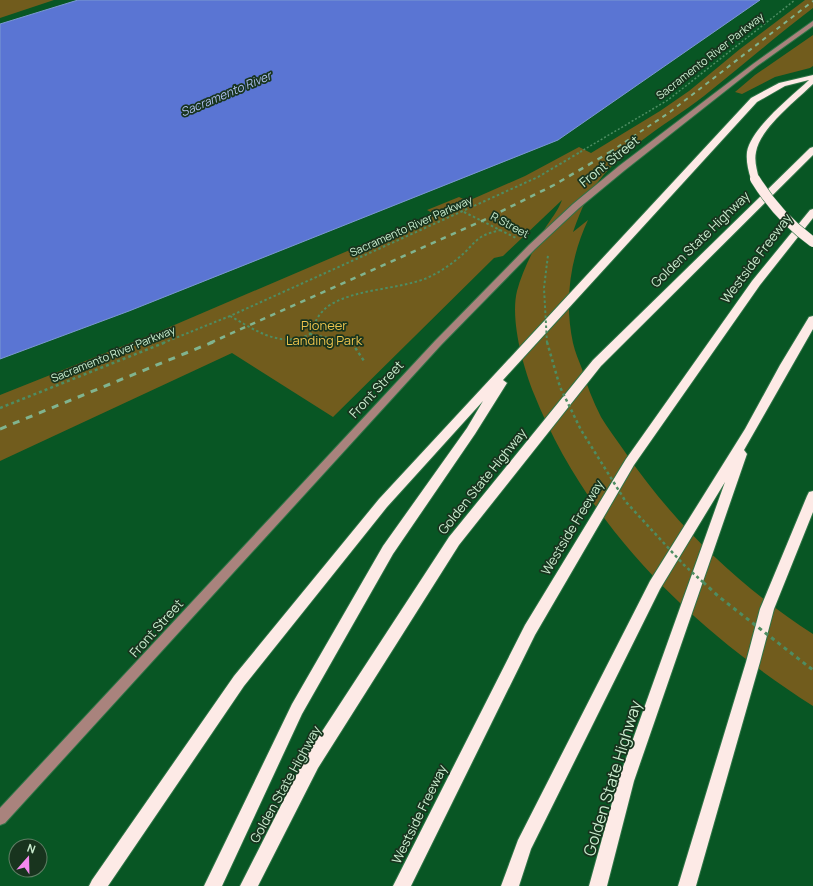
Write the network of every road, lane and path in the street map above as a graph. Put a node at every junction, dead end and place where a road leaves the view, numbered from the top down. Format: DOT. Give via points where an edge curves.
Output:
graph roads {
  1 [pos="795,0"];
  2 [pos="813,23"];
  3 [pos="813,78"];
  4 [pos="813,150"];
  5 [pos="463,212"];
  6 [pos="813,212"];
  7 [pos="500,230"];
  8 [pos="813,242"];
  9 [pos="532,246"];
  10 [pos="230,316"];
  11 [pos="813,320"];
  12 [pos="310,334"];
  13 [pos="519,354"];
  14 [pos="364,362"];
  15 [pos="0,408"];
  16 [pos="749,432"];
  17 [pos="813,496"];
  18 [pos="813,670"];
  19 [pos="0,818"];
  20 [pos="98,886"];
  21 [pos="213,886"];
  22 [pos="249,886"];
  23 [pos="402,886"];
  24 [pos="510,886"];
  25 [pos="598,886"];
  26 [pos="687,886"];
  1 -- 5 [label="path, Sacramento River Parkway" via="668,100 538,177"];
  2 -- 9 [label="street, Front Street" via="622,168"];
  3 -- 8 [label="highway, bridge" via="761,133 753,146 751,162 755,179 773,209 790,226"];
  3 -- 13 [label="highway" via="778,85 754,100"];
  4 -- 22 [label="highway, Golden State Highway" via="597,363 454,541 312,762"];
  5 -- 7 [label="path, R Street"];
  5 -- 10 [label="path, Sacramento River Parkway"];
  6 -- 23 [label="highway, Westside Freeway" via="756,283 630,462 530,630"];
  7 -- 9 [label="path, R Street"];
  7 -- 12 [label="path" via="482,236 444,269 426,278 346,297 330,305 315,321"];
  9 -- 18 [label="path, R Street, bridge" via="548,255 544,288 546,337 560,386 580,430 626,502 684,565 718,596"];
  9 -- 19 [label="street, Front Street" via="353,434"];
  10 -- 12 [label="path" via="266,336 283,339 302,338"];
  10 -- 15 [label="path, Sacramento River Parkway"];
  11 -- 16 [label="highway"];
  12 -- 14 [label="path" via="352,343"];
  13 -- 20 [label="highway" via="383,503 239,681"];
  13 -- 21 [label="highway" via="380,564 297,709"];
  16 -- 24 [label="highway" via="655,585 524,846"];
  16 -- 25 [label="highway, Golden State Highway" via="626,781"];
  17 -- 26 [label="highway" via="767,609 754,662"];
}
